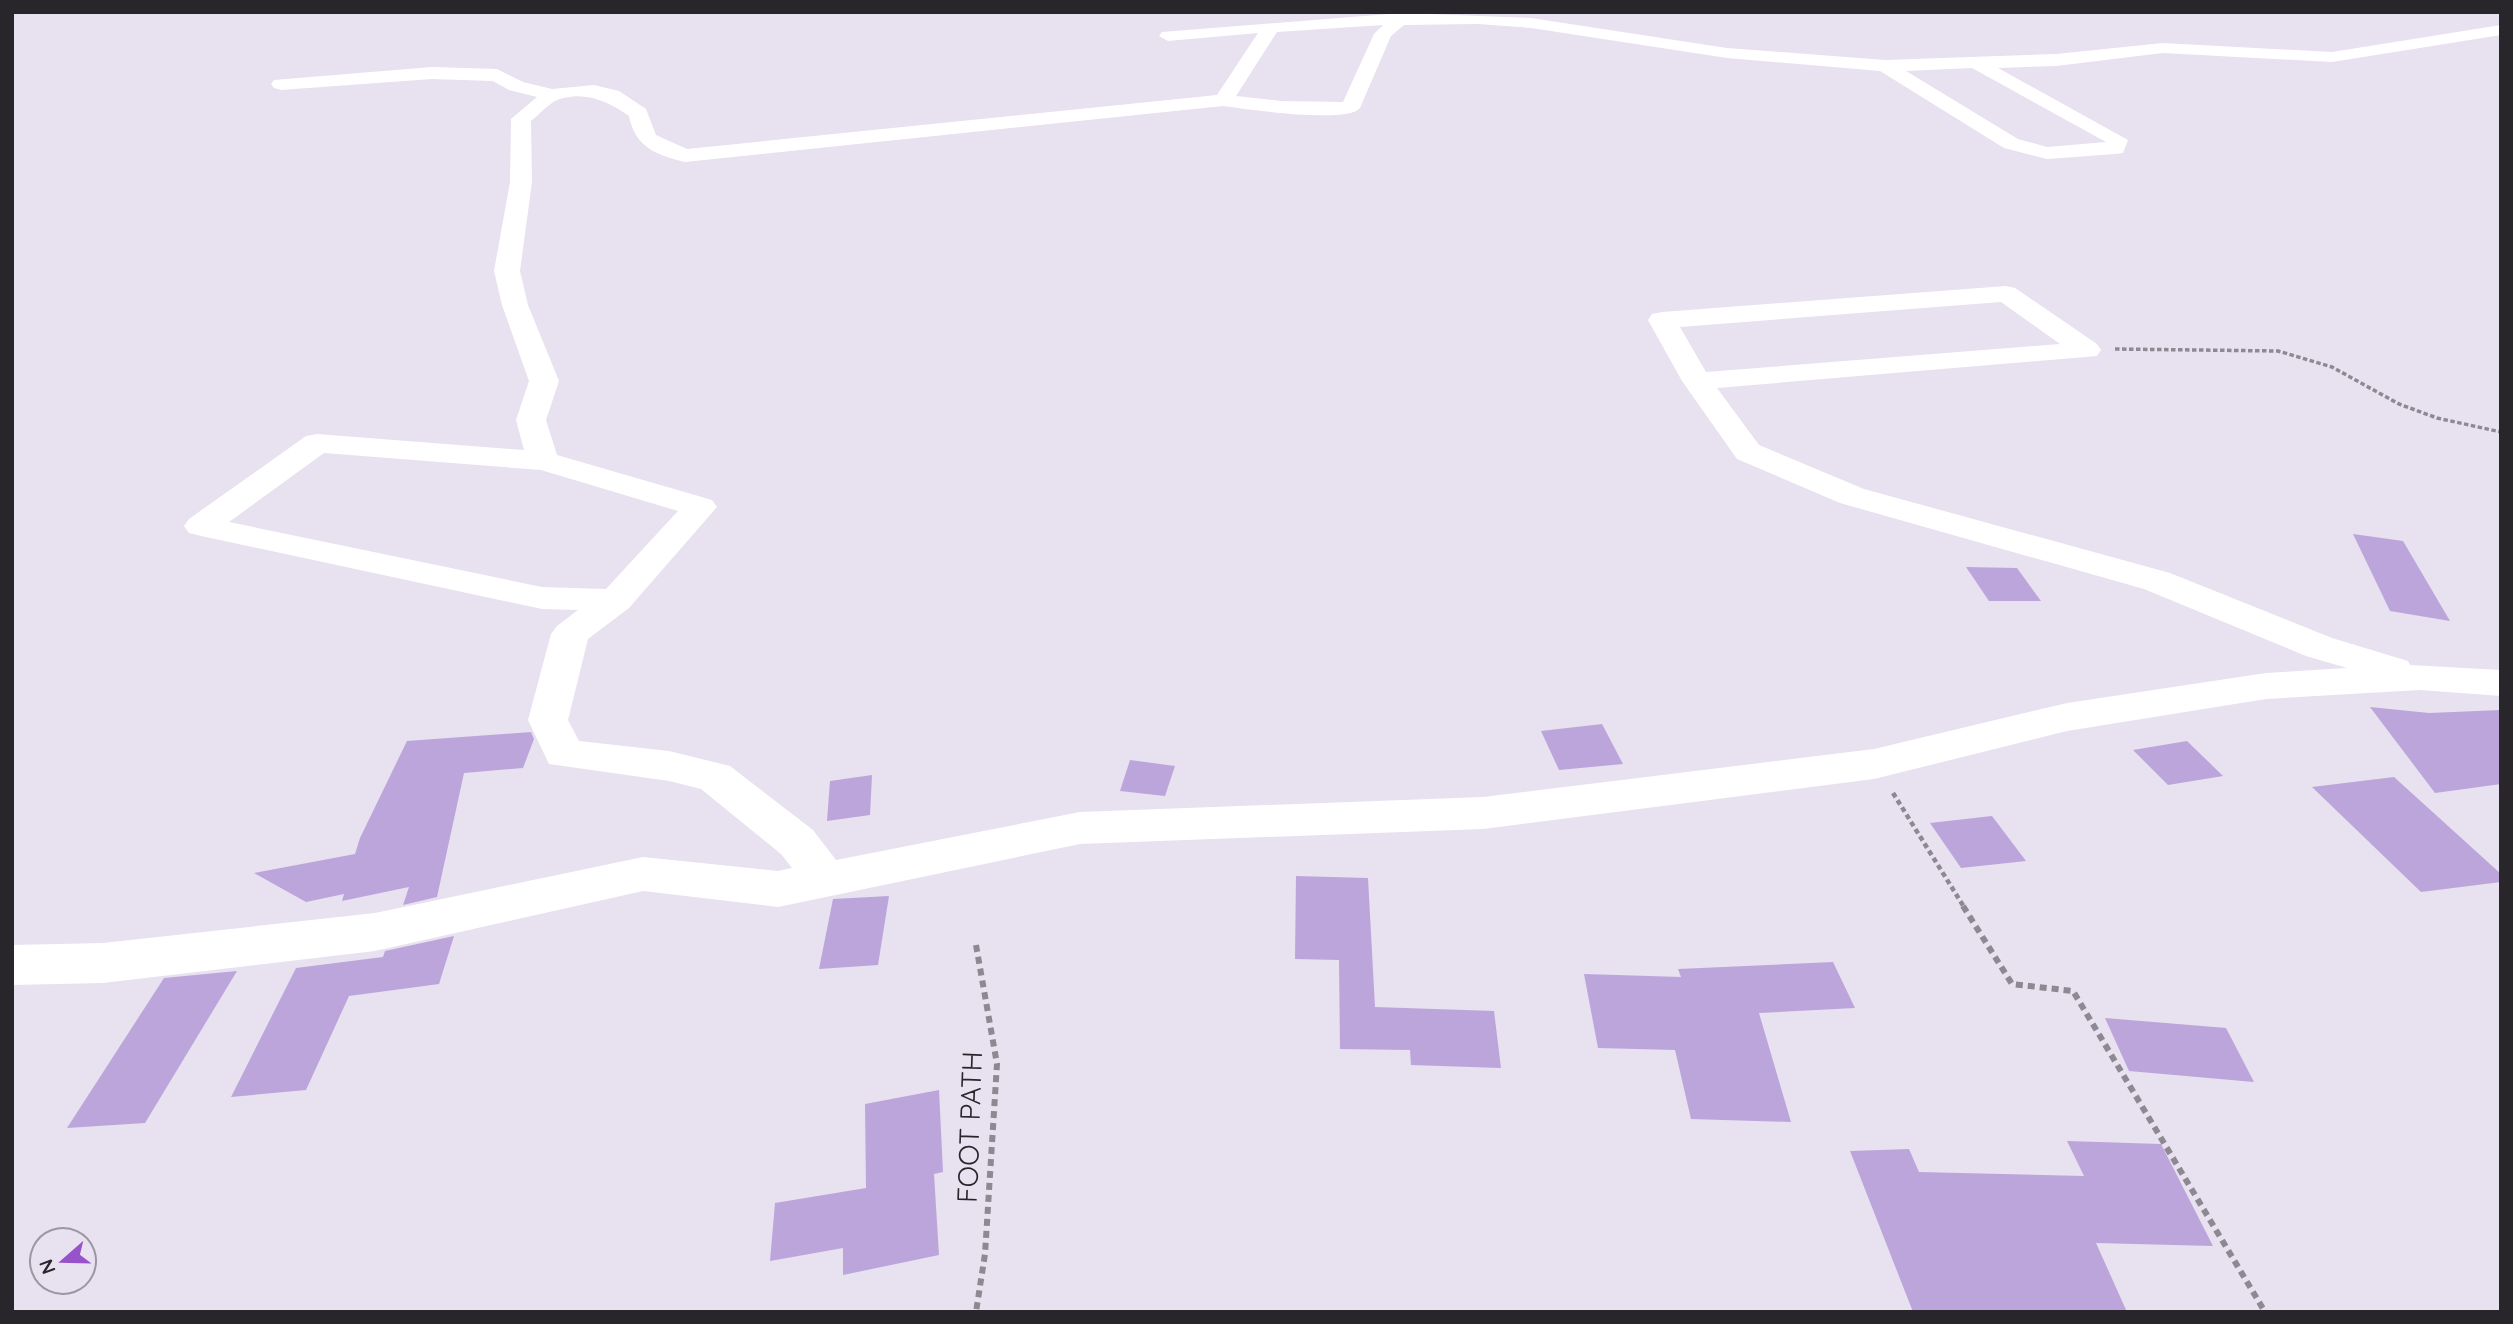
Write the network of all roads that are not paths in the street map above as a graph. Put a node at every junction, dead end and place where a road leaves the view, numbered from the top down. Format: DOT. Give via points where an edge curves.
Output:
graph roads {
  1 [pos="1415,17"];
  2 [pos="1270,27"];
  3 [pos="2501,30"];
  4 [pos="1168,36"];
  5 [pos="1978,65"];
  6 [pos="1885,66"];
  7 [pos="281,84"];
  8 [pos="552,95"];
  9 [pos="1223,100"];
  10 [pos="1697,380"];
  11 [pos="543,461"];
  12 [pos="616,600"];
  13 [pos="2420,677"];
  14 [pos="2501,683"];
  15 [pos="825,878"];
  16 [pos="12,965"];
  1 -- 2 [label="street"];
  1 -- 6 [label="street" via="1531,23 1727,53"];
  1 -- 9 [label="street" via="1383,34 1350,108"];
  2 -- 4 [label="street"];
  2 -- 9 [label="street"];
  3 -- 5 [label="street" via="2332,57 2163,48"];
  5 -- 6 [label="street"];
  5 -- 6 [label="street" via="2117,140 2115,148 2047,153 2011,144"];
  7 -- 8 [label="street" via="432,73 497,75 516,86"];
  8 -- 9 [label="street" via="584,91 612,95 639,113 642,135 650,142 685,156"];
  8 -- 11 [label="street" via="521,119 521,182 506,271 514,305 544,381 531,420"];
  10 -- 10 [label="street" via="1662,320 2006,294 2087,350"];
  10 -- 13 [label="street" via="1748,453 1853,496 2157,581 2319,647"];
  11 -- 12 [label="street" via="700,507"];
  11 -- 12 [label="street" via="317,443 201,526 542,598"];
  12 -- 15 [label="street" via="570,634 548,720 564,754 669,766 715,777 797,842"];
  13 -- 14 [label="street"];
  13 -- 15 [label="street" via="2266,686 2067,716 1874,764 1483,813 1080,828"];
  15 -- 16 [label="street" via="778,889 643,874 375,932 103,963"];
}
